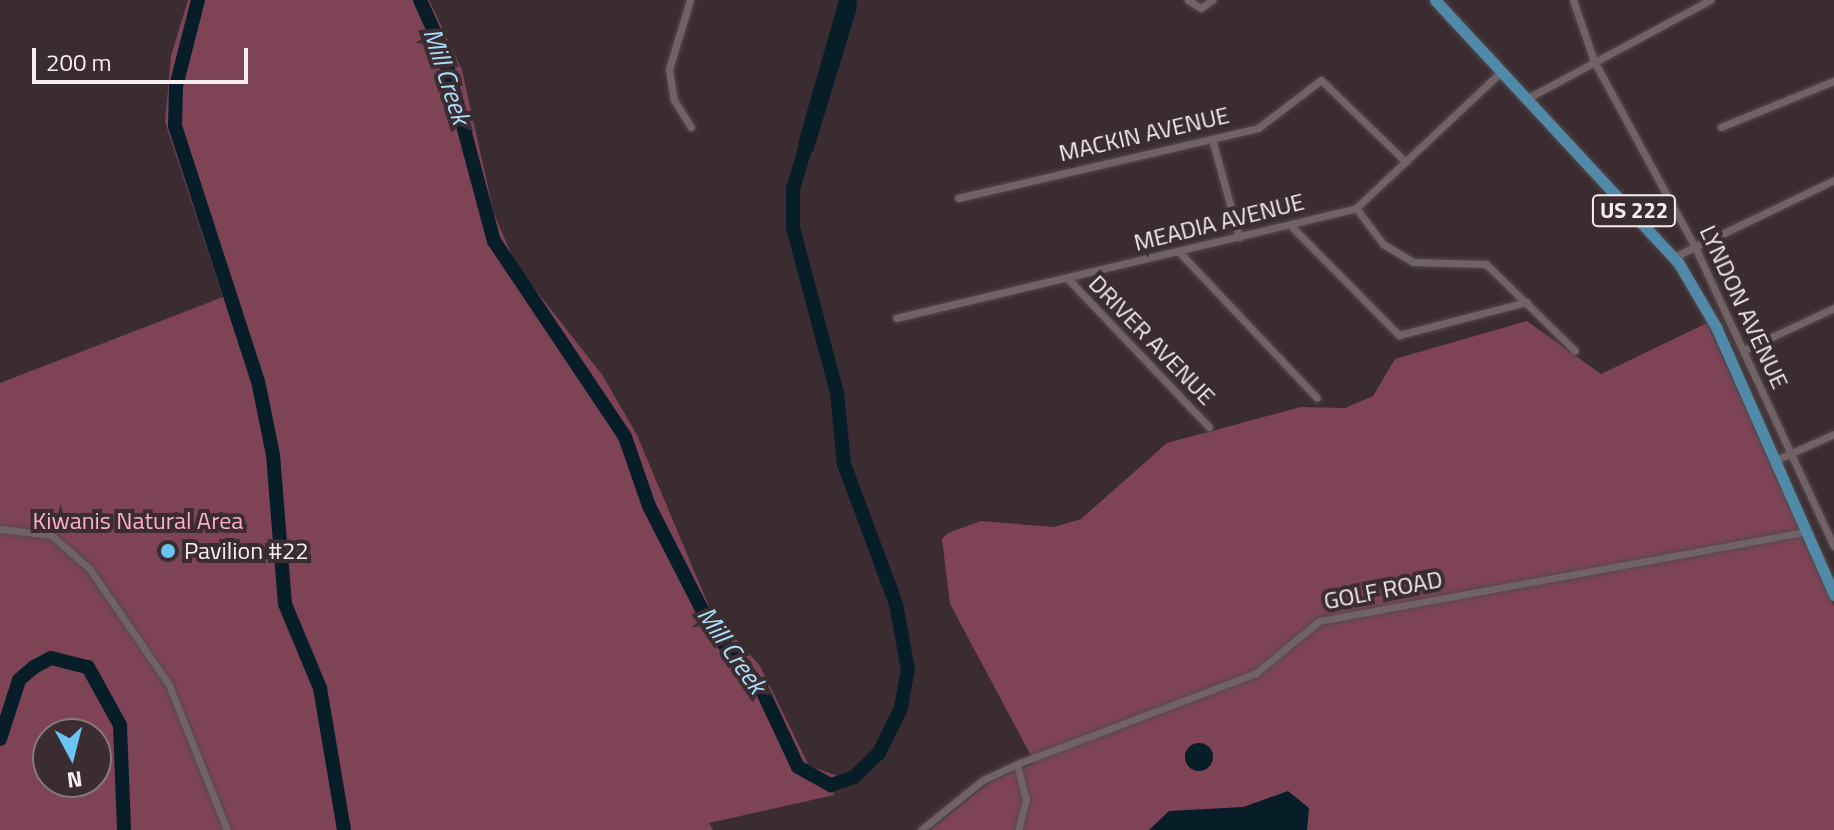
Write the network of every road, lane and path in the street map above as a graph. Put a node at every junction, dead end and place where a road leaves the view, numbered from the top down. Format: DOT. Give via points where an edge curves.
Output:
graph roads {
  1 [pos="690,0"];
  2 [pos="1188,0"];
  3 [pos="1212,0"];
  4 [pos="1435,0"];
  5 [pos="1573,0"];
  6 [pos="1710,0"];
  7 [pos="1594,61"];
  8 [pos="1502,71"];
  9 [pos="1834,81"];
  10 [pos="1528,98"];
  11 [pos="691,127"];
  12 [pos="1721,127"];
  13 [pos="1212,139"];
  14 [pos="1406,162"];
  15 [pos="1834,180"];
  16 [pos="958,198"];
  17 [pos="1356,208"];
  18 [pos="1290,225"];
  19 [pos="1239,237"];
  20 [pos="1694,245"];
  21 [pos="1180,253"];
  22 [pos="1674,257"];
  23 [pos="1069,280"];
  24 [pos="1527,302"];
  25 [pos="1834,308"];
  26 [pos="896,318"];
  27 [pos="1744,350"];
  28 [pos="1575,351"];
  29 [pos="1317,398"];
  30 [pos="1209,427"];
  31 [pos="1834,434"];
  32 [pos="1791,455"];
  33 [pos="1776,460"];
  34 [pos="0,529"];
  35 [pos="1807,531"];
  36 [pos="1834,546"];
  37 [pos="1834,595"];
  38 [pos="1017,764"];
  39 [pos="227,830"];
  40 [pos="921,830"];
  41 [pos="1018,830"];
  1 -- 11 [label="street" via="669,69 677,108"];
  2 -- 3 [label="street" via="1201,8"];
  4 -- 8 [label="highway, US 222"];
  5 -- 7 [label="street, LYNDON AVENUE"];
  6 -- 7 [label="street"];
  7 -- 10 [label="street"];
  7 -- 20 [label="street, LYNDON AVENUE"];
  8 -- 10 [label="highway, US 222"];
  8 -- 14 [label="street, MEADIA AVENUE"];
  9 -- 12 [label="street"];
  10 -- 22 [label="highway, US 222"];
  13 -- 14 [label="street, MACKIN AVENUE" via="1273,122 1324,80"];
  13 -- 16 [label="street, MACKIN AVENUE"];
  13 -- 19 [label="street"];
  14 -- 17 [label="street, MEADIA AVENUE"];
  15 -- 20 [label="street"];
  17 -- 18 [label="street, MEADIA AVENUE"];
  17 -- 24 [label="street" via="1401,256 1431,265 1479,262"];
  18 -- 19 [label="street, MEADIA AVENUE"];
  18 -- 24 [label="street" via="1399,335"];
  19 -- 21 [label="street, MEADIA AVENUE"];
  20 -- 22 [label="street"];
  20 -- 27 [label="street, LYNDON AVENUE"];
  21 -- 23 [label="street, MEADIA AVENUE"];
  21 -- 29 [label="street"];
  22 -- 33 [label="highway, US 222" via="1716,327"];
  23 -- 26 [label="street, MEADIA AVENUE"];
  23 -- 30 [label="street, DRIVER AVENUE"];
  24 -- 28 [label="street"];
  25 -- 27 [label="street"];
  27 -- 32 [label="street, LYNDON AVENUE"];
  31 -- 32 [label="street"];
  32 -- 33 [label="street"];
  32 -- 36 [label="street, LYNDON AVENUE"];
  33 -- 35 [label="highway, US 222"];
  34 -- 39 [label="street" via="51,535 89,568 169,685"];
  35 -- 37 [label="highway, US 222"];
  35 -- 38 [label="street, GOLF ROAD" via="1319,621 1249,677"];
  38 -- 40 [label="street, GOLF ROAD" via="983,780"];
  38 -- 41 [label="street" via="1026,799"];
}
